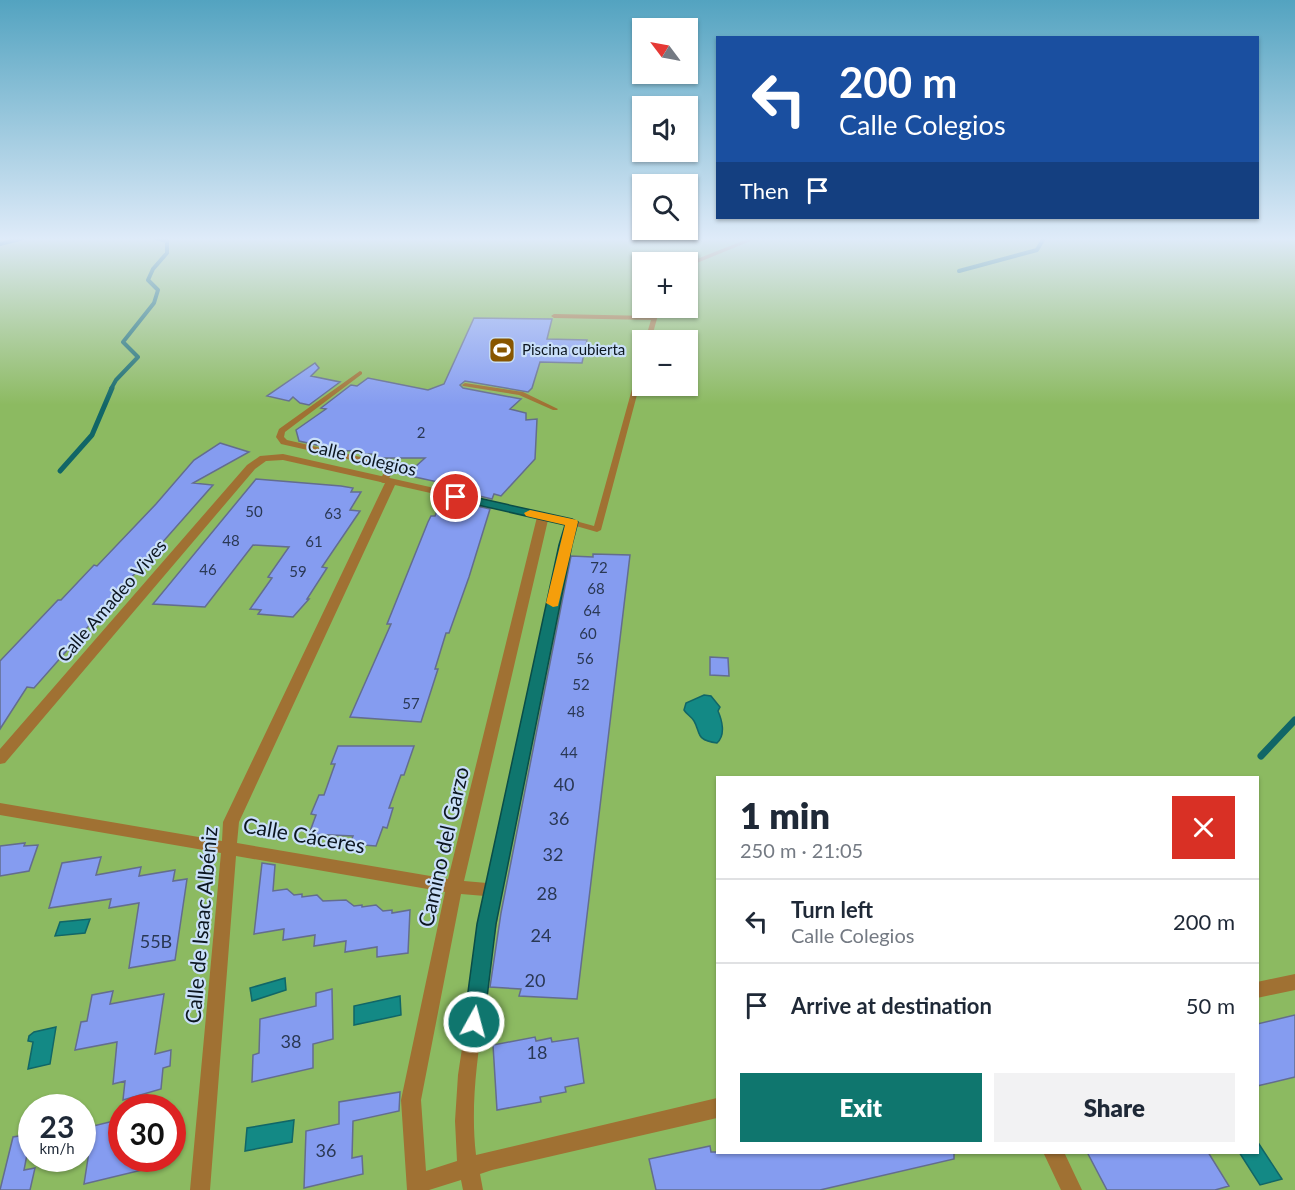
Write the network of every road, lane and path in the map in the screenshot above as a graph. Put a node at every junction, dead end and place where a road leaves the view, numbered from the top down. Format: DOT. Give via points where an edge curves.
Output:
graph roads {
  1 [pos="554,316"];
  2 [pos="632,318"];
  3 [pos="654,318"];
  4 [pos="651,330"];
  5 [pos="360,373"];
  6 [pos="465,385"];
  7 [pos="633,396"];
  8 [pos="555,409"];
  9 [pos="251,467"];
  10 [pos="387,482"];
  11 [pos="543,516"];
  12 [pos="572,522"];
  13 [pos="0,759"];
  14 [pos="0,809"];
  15 [pos="230,848"];
  16 [pos="454,887"];
  17 [pos="494,890"];
  18 [pos="1295,982"];
  19 [pos="1259,990"];
  20 [pos="716,1108"];
  21 [pos="1054,1154"];
  22 [pos="467,1168"];
  23 [pos="417,1187"];
  24 [pos="200,1190"];
  25 [pos="473,1190"];
  26 [pos="1072,1190"];
  1 -- 2 [label="lane"];
  3 -- 4 [label="lane"];
  5 -- 10 [label="lane" via="282,431 280,437 284,442 392,467"];
  6 -- 8 [label="lane" via="521,393"];
  7 -- 12 [label="lane" via="597,530"];
  9 -- 10 [label="street, Calle Colegios" via="264,459 284,457"];
  9 -- 13 [label="street, Calle Amadeo Vives"];
  10 -- 11 [label="street, Calle Colegios"];
  10 -- 15 [label="street, Calle de Isaac Albéniz" via="231,822"];
  11 -- 12 [label="street, Calle Colegios"];
  11 -- 16 [label="street, Camino del Garzo"];
  12 -- 17 [label="street"];
  14 -- 15 [label="street, Calle Cáceres"];
  15 -- 16 [label="street, Calle Cáceres"];
  15 -- 24 [label="street, Calle de Isaac Albéniz"];
  16 -- 17 [label="street, Calle Cáceres"];
  16 -- 23 [label="street, Camino del Garzo" via="411,1100"];
  17 -- 22 [label="street" via="464,1107"];
  18 -- 19 [label="street"];
  20 -- 22 [label="street"];
  21 -- 26 [label="street"];
  22 -- 23 [label="street"];
  22 -- 25 [label="street"];
}
